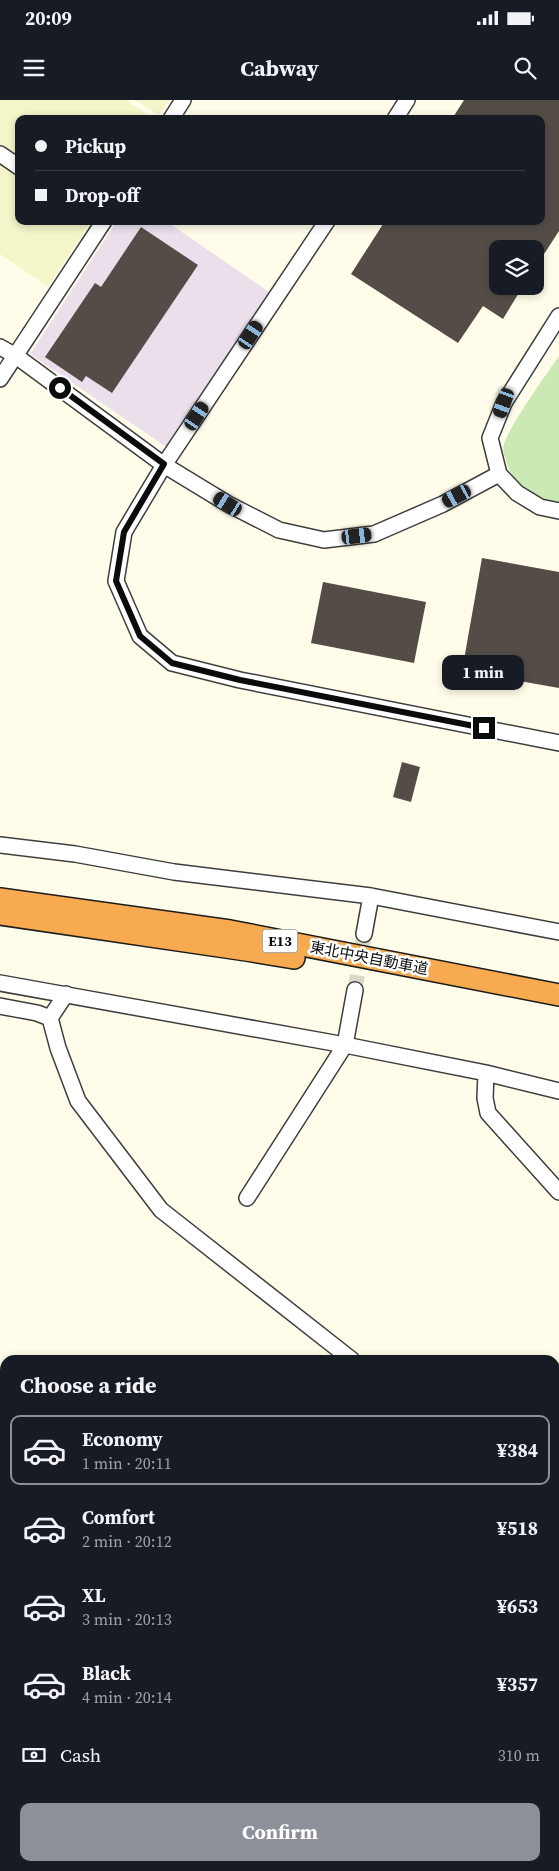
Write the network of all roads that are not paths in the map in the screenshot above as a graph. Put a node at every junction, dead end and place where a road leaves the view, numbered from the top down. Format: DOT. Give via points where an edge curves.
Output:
graph roads {
  1 [pos="183,100"];
  2 [pos="408,100"];
  3 [pos="174,115"];
  4 [pos="398,115"];
  5 [pos="0,154"];
  6 [pos="15,164"];
  7 [pos="101,225"];
  8 [pos="324,225"];
  9 [pos="559,316"];
  10 [pos="0,346"];
  11 [pos="16,356"];
  12 [pos="0,379"];
  13 [pos="164,464"];
  14 [pos="499,474"];
  15 [pos="559,511"];
  16 [pos="559,743"];
  17 [pos="0,845"];
  18 [pos="371,896"];
  19 [pos="0,899"];
  20 [pos="0,914"];
  21 [pos="559,932"];
  22 [pos="364,934"];
  23 [pos="0,983"];
  24 [pos="355,990"];
  25 [pos="66,994"];
  26 [pos="559,995"];
  27 [pos="0,1006"];
  28 [pos="559,1010"];
  29 [pos="50,1018"];
  30 [pos="345,1045"];
  31 [pos="486,1073"];
  32 [pos="559,1091"];
  33 [pos="559,1192"];
  34 [pos="247,1198"];
  35 [pos="346,1355"];
  1 -- 3 [label="street"];
  2 -- 4 [label="street"];
  5 -- 6 [label="street"];
  7 -- 11 [label="street"];
  8 -- 13 [label="street"];
  9 -- 14 [label="street" via="504,403 490,438"];
  10 -- 11 [label="street"];
  11 -- 12 [label="street"];
  11 -- 13 [label="street"];
  13 -- 14 [label="street" via="228,504 279,530 324,540 374,534 443,504"];
  13 -- 16 [label="street" via="124,532 116,581 140,636 172,663 240,680"];
  14 -- 15 [label="street" via="524,498 540,507"];
  17 -- 18 [label="street" via="75,854 174,872"];
  18 -- 21 [label="street"];
  18 -- 22 [label="street"];
  19 -- 26 [label="highway, 東北中央自動車道 / E13" via="230,932"];
  20 -- 28 [label="highway, 東北中央自動車道 / E13" via="246,950 442,985"];
  23 -- 25 [label="street"];
  24 -- 30 [label="street"];
  25 -- 29 [label="street"];
  25 -- 30 [label="street"];
  27 -- 29 [label="street"];
  29 -- 35 [label="street" via="78,1101 161,1210"];
  30 -- 31 [label="street"];
  30 -- 34 [label="street"];
  31 -- 32 [label="street"];
  31 -- 33 [label="street" via="488,1113"];
}
